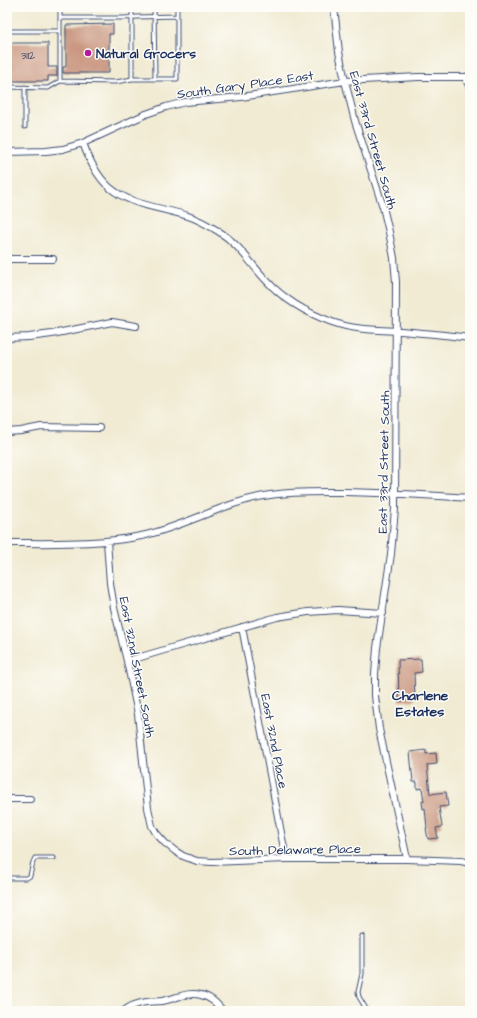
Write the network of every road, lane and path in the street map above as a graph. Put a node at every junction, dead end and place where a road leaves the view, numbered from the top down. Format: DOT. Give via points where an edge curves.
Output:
graph roads {
  1 [pos="60,7"];
  2 [pos="132,7"];
  3 [pos="154,7"];
  4 [pos="177,7"];
  5 [pos="334,7"];
  6 [pos="154,16"];
  7 [pos="177,16"];
  8 [pos="132,17"];
  9 [pos="60,18"];
  10 [pos="7,31"];
  11 [pos="60,31"];
  12 [pos="467,77"];
  13 [pos="132,79"];
  14 [pos="155,79"];
  15 [pos="60,81"];
  16 [pos="344,82"];
  17 [pos="7,87"];
  18 [pos="25,87"];
  19 [pos="470,88"];
  20 [pos="25,127"];
  21 [pos="82,143"];
  22 [pos="7,152"];
  23 [pos="7,259"];
  24 [pos="53,259"];
  25 [pos="136,326"];
  26 [pos="396,331"];
  27 [pos="7,338"];
  28 [pos="470,338"];
  29 [pos="99,428"];
  30 [pos="7,432"];
  31 [pos="395,493"];
  32 [pos="470,498"];
  33 [pos="107,541"];
  34 [pos="7,543"];
  35 [pos="383,613"];
  36 [pos="242,627"];
  37 [pos="127,660"];
  38 [pos="7,799"];
  39 [pos="30,799"];
  40 [pos="184,856"];
  41 [pos="54,858"];
  42 [pos="286,859"];
  43 [pos="407,859"];
  44 [pos="470,863"];
  45 [pos="7,878"];
  46 [pos="362,936"];
  47 [pos="124,1011"];
  48 [pos="223,1011"];
  49 [pos="365,1011"];
  1 -- 9 [label="lane"];
  2 -- 8 [label="lane"];
  3 -- 6 [label="lane"];
  4 -- 7 [label="lane"];
  5 -- 16 [label="street, East 33rd Street South"];
  6 -- 7 [label="lane"];
  6 -- 8 [label="lane"];
  6 -- 14 [label="lane"];
  7 -- 14 [label="lane" via="177,79"];
  8 -- 9 [label="lane"];
  8 -- 13 [label="lane"];
  9 -- 11 [label="lane"];
  10 -- 11 [label="lane"];
  11 -- 15 [label="lane"];
  12 -- 16 [label="street, South Gary Place East"];
  12 -- 19 [label="street"];
  13 -- 14 [label="lane"];
  13 -- 15 [label="lane" via="116,82"];
  15 -- 18 [label="lane" via="48,88"];
  16 -- 21 [label="street, South Gary Place East" via="185,102 146,114"];
  16 -- 26 [label="street, East 33rd Street South" via="384,207 394,258"];
  17 -- 18 [label="lane"];
  18 -- 20 [label="lane"];
  21 -- 22 [label="street, South Gary Place East" via="63,149"];
  21 -- 26 [label="street" via="97,174 119,194 145,205 188,216 219,231 242,251 266,281 305,311 346,326"];
  23 -- 24 [label="street"];
  25 -- 27 [label="street" via="112,322 29,338"];
  26 -- 28 [label="street"];
  26 -- 31 [label="street, East 33rd Street South"];
  29 -- 30 [label="street" via="41,427"];
  31 -- 32 [label="street"];
  31 -- 33 [label="street" via="311,491 268,495 163,530"];
  31 -- 35 [label="street, East 33rd Street South" via="391,554"];
  33 -- 34 [label="street"];
  33 -- 37 [label="street, East 32nd Street South" via="114,608"];
  35 -- 36 [label="street" via="338,610 308,612"];
  35 -- 43 [label="street, East 33rd Street South" via="375,674 376,711"];
  36 -- 37 [label="street"];
  36 -- 42 [label="street, East 32nd Place"];
  37 -- 40 [label="street, East 32nd Street South" via="138,714 152,826 161,839"];
  38 -- 39 [label="street"];
  40 -- 42 [label="street, South Delaware Place" via="197,861 212,862"];
  41 -- 45 [label="lane" via="35,858 30,876 27,878"];
  42 -- 43 [label="street, South Delaware Place"];
  43 -- 44 [label="street"];
  46 -- 49 [label="lane" via="362,974 358,992"];
  47 -- 48 [label="street" via="143,1002 164,1001 195,994 210,998"];
}
